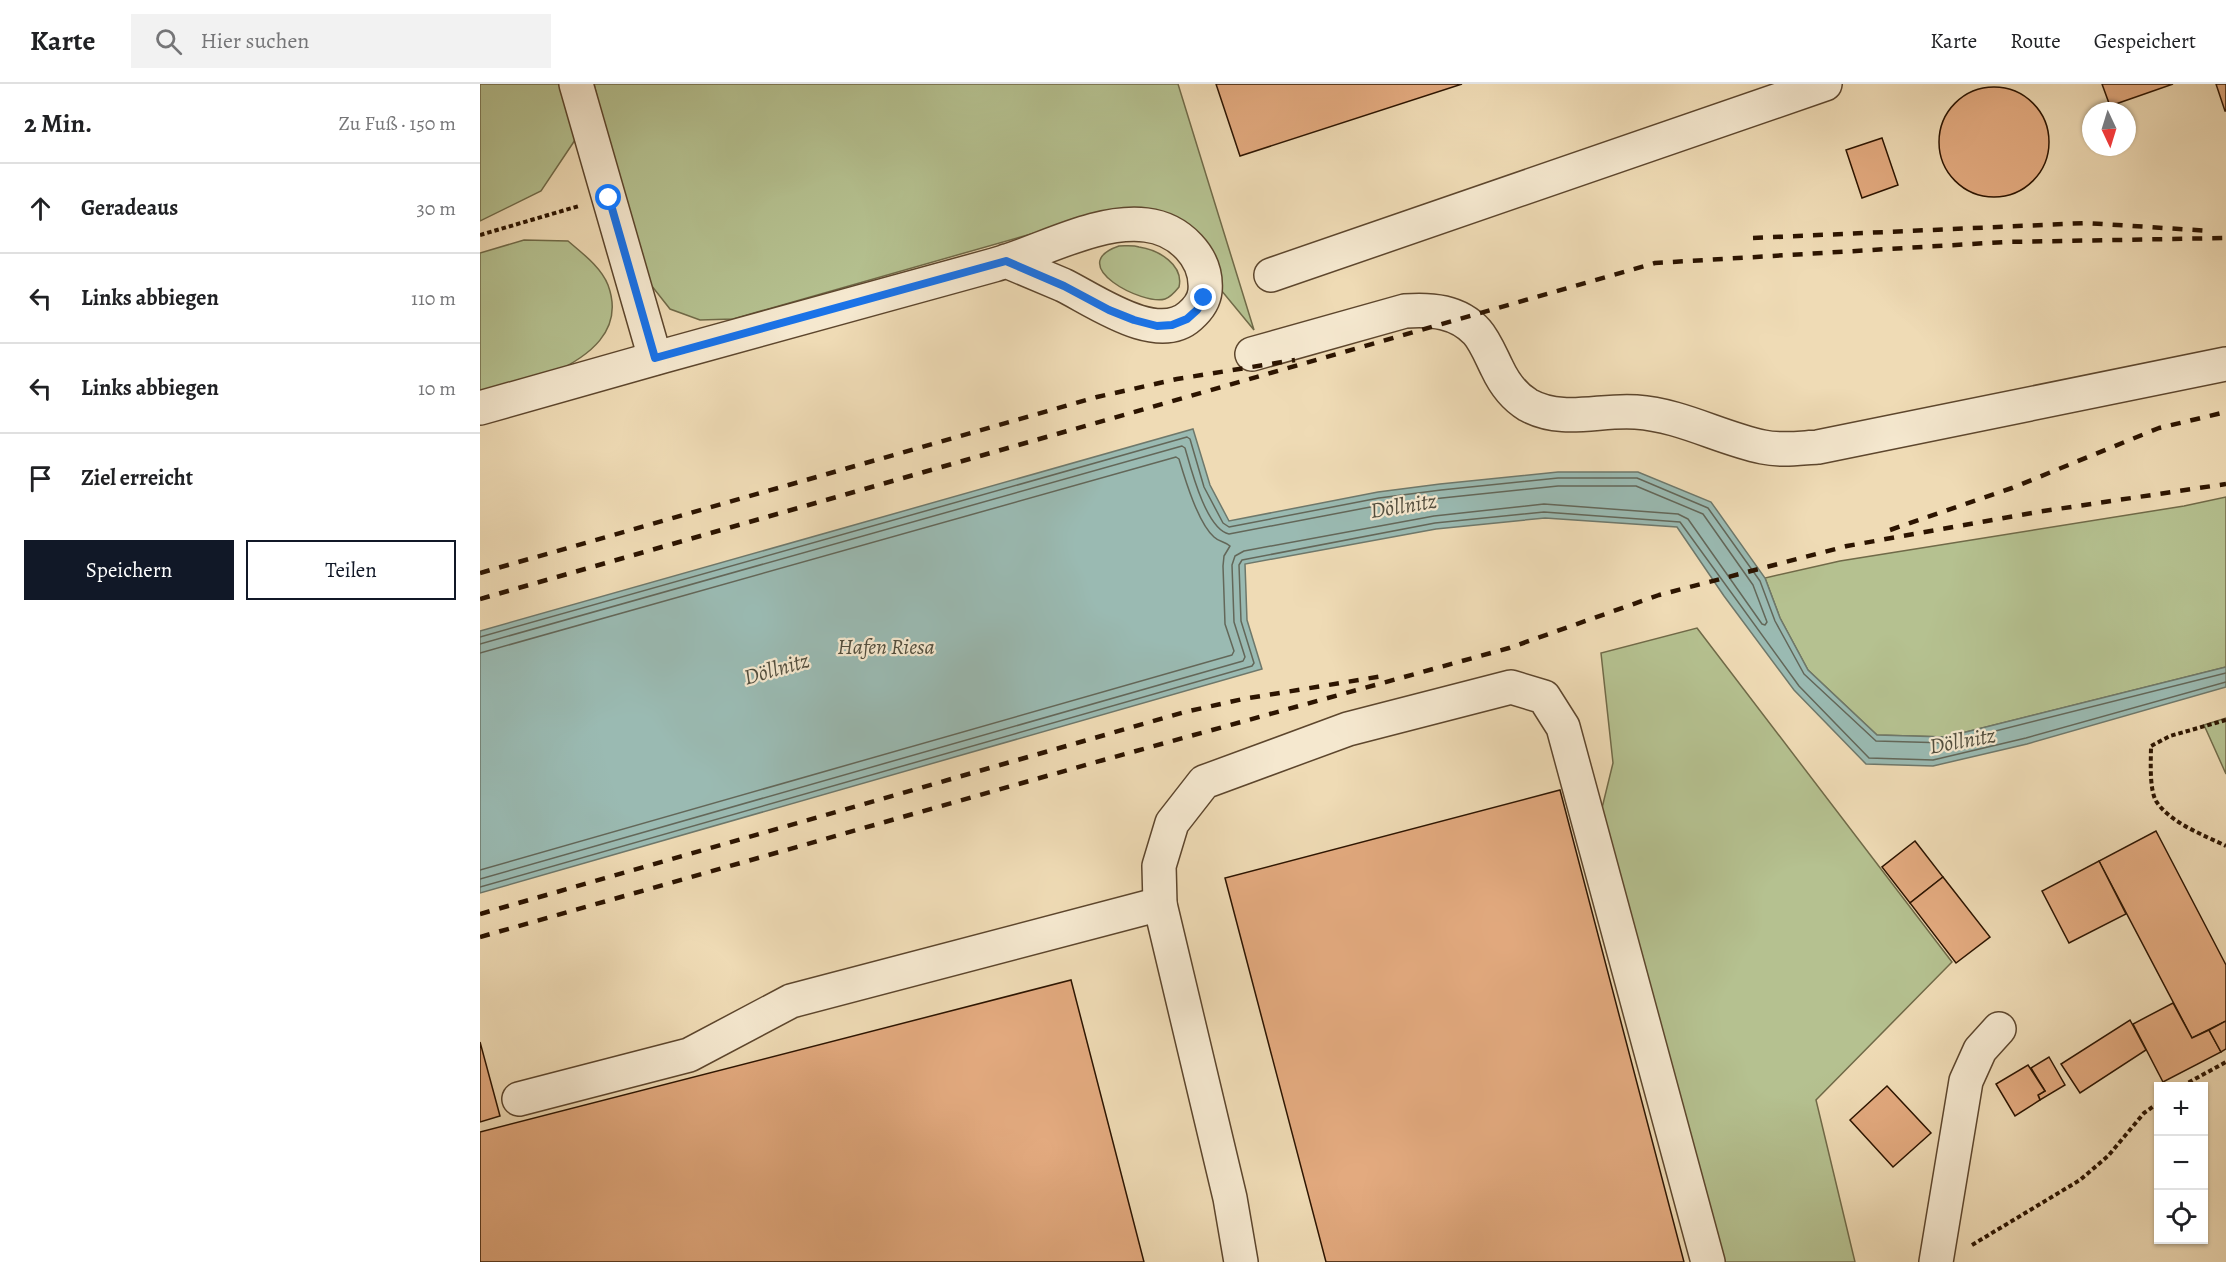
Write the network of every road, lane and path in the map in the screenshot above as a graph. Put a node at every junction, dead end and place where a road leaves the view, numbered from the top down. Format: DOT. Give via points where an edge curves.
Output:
graph roads {
  1 [pos="576,84"];
  2 [pos="1825,84"];
  3 [pos="609,198"];
  4 [pos="480,235"];
  5 [pos="1006,261"];
  6 [pos="1271,275"];
  7 [pos="1252,354"];
  8 [pos="655,358"];
  9 [pos="2226,363"];
  10 [pos="480,408"];
  11 [pos="2226,720"];
  12 [pos="2226,846"];
  13 [pos="1160,904"];
  14 [pos="1999,1029"];
  15 [pos="2226,1062"];
  16 [pos="2189,1082"];
  17 [pos="519,1099"];
  18 [pos="2154,1106"];
  19 [pos="1966,1248"];
  20 [pos="1241,1262"];
  21 [pos="1708,1262"];
  22 [pos="1936,1262"];
  1 -- 3 [label="lane"];
  2 -- 6 [label="lane"];
  3 -- 4 [label="path"];
  3 -- 8 [label="lane"];
  5 -- 5 [label="lane" via="1109,310 1157,326 1187,319 1204,298 1204,269 1196,255 1184,241 1147,225 1119,225 1093,231"];
  5 -- 8 [label="lane"];
  7 -- 9 [label="lane" via="1405,311 1428,309 1461,319 1477,332 1511,393 1551,414 1580,416 1634,411 1668,416 1764,447 1786,448 1818,447"];
  8 -- 10 [label="lane"];
  11 -- 12 [label="path" via="2170,735 2151,746 2150,769 2156,800 2181,825"];
  13 -- 17 [label="lane" via="791,1001 689,1055"];
  13 -- 20 [label="lane" via="1230,1198"];
  13 -- 21 [label="lane" via="1159,866 1172,823 1204,782 1348,729 1511,687 1544,697 1563,727"];
  14 -- 22 [label="lane" via="1980,1050 1966,1081"];
  15 -- 16 [label="path"];
  18 -- 19 [label="path" via="2080,1180"];
}
